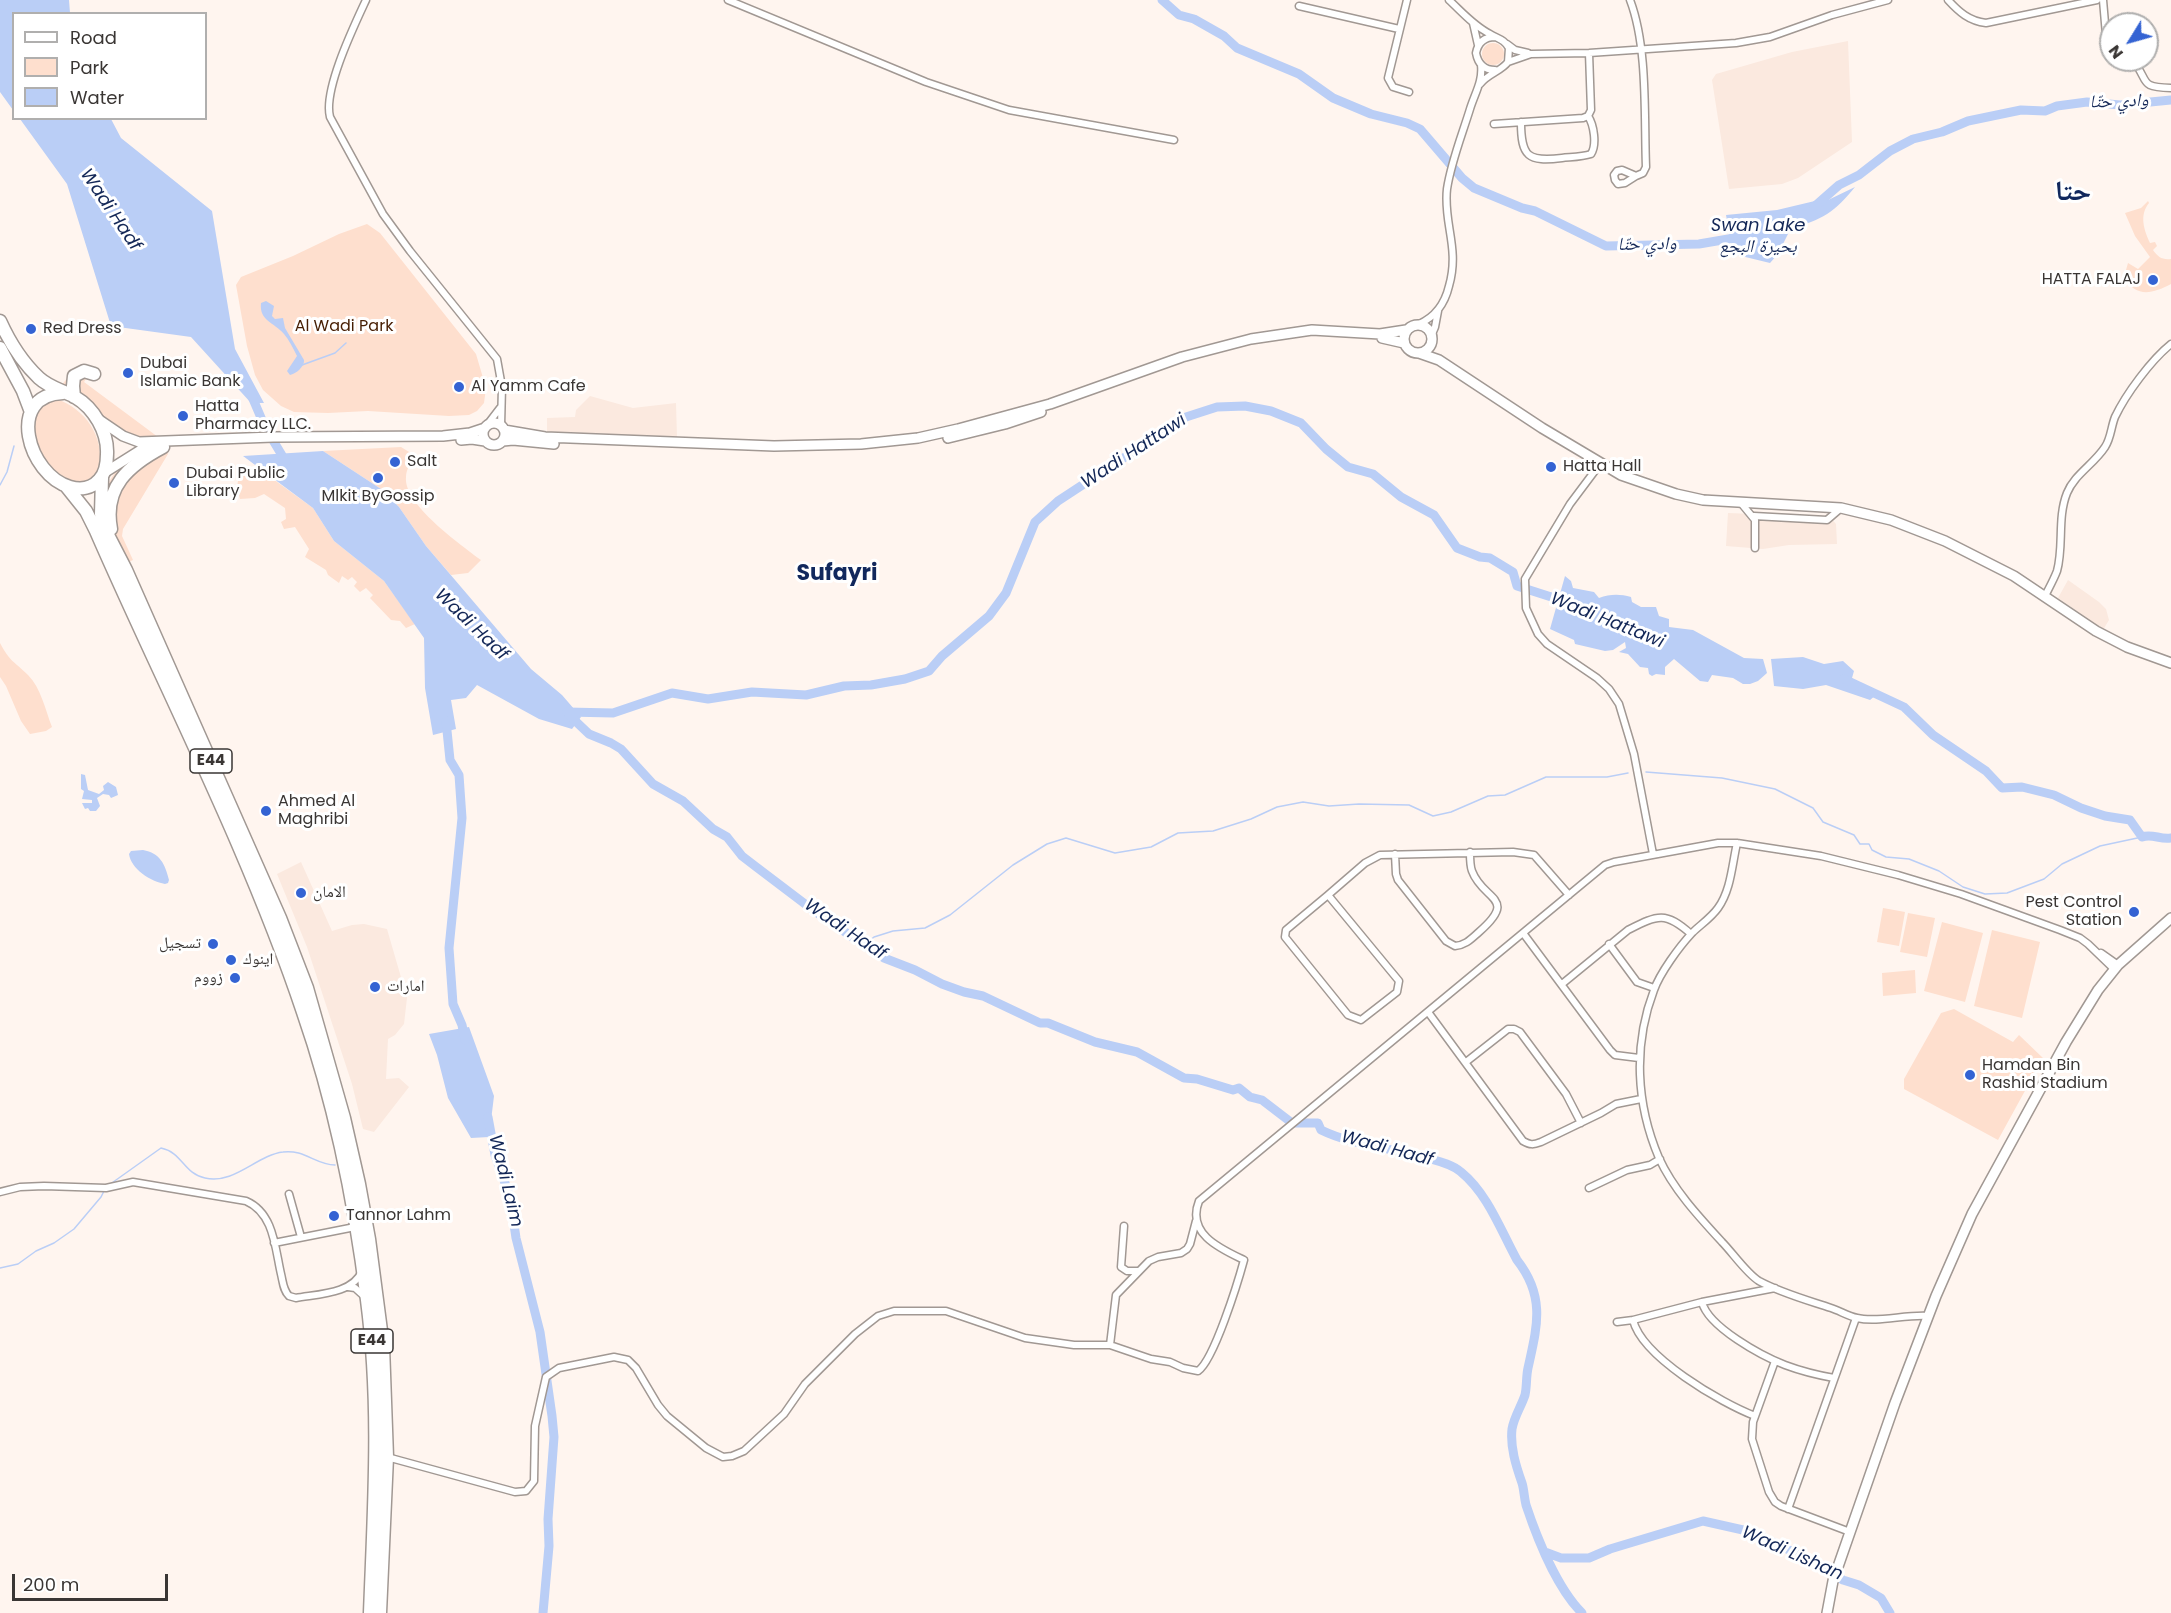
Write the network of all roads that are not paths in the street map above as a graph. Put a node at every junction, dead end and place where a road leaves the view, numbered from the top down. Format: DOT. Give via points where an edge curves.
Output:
graph roads {
  1 [pos="366,0"];
  2 [pos="728,0"];
  3 [pos="1407,0"];
  4 [pos="1449,0"];
  5 [pos="1630,0"];
  6 [pos="1888,0"];
  7 [pos="1948,0"];
  8 [pos="2097,0"];
  9 [pos="1299,6"];
  10 [pos="1473,22"];
  11 [pos="1399,29"];
  12 [pos="1495,37"];
  13 [pos="1507,44"];
  14 [pos="1478,47"];
  15 [pos="1641,49"];
  16 [pos="1589,53"];
  17 [pos="1532,54"];
  18 [pos="1508,62"];
  19 [pos="1480,64"];
  20 [pos="1496,70"];
  21 [pos="2140,72"];
  22 [pos="1480,84"];
  23 [pos="2171,88"];
  24 [pos="1409,92"];
  25 [pos="1588,116"];
  26 [pos="1521,122"];
  27 [pos="1494,124"];
  28 [pos="1174,140"];
  29 [pos="1636,176"];
  30 [pos="1438,310"];
  31 [pos="0,321"];
  32 [pos="1419,324"];
  33 [pos="1406,330"];
  34 [pos="1432,337"];
  35 [pos="1404,344"];
  36 [pos="2171,344"];
  37 [pos="0,348"];
  38 [pos="1419,353"];
  39 [pos="1449,367"];
  40 [pos="94,374"];
  41 [pos="69,395"];
  42 [pos="502,404"];
  43 [pos="31,412"];
  44 [pos="96,418"];
  45 [pos="486,427"];
  46 [pos="502,428"];
  47 [pos="274,439"];
  48 [pos="248,440"];
  49 [pos="485,441"];
  50 [pos="502,441"];
  51 [pos="163,447"];
  52 [pos="1598,463"];
  53 [pos="103,476"];
  54 [pos="66,486"];
  55 [pos="1741,503"];
  56 [pos="1841,508"];
  57 [pos="1754,516"];
  58 [pos="1755,548"];
  59 [pos="117,550"];
  60 [pos="2045,596"];
  61 [pos="2171,663"];
  62 [pos="1737,843"];
  63 [pos="1470,852"];
  64 [pos="1395,854"];
  65 [pos="1653,854"];
  66 [pos="1328,895"];
  67 [pos="1569,895"];
  68 [pos="2171,918"];
  69 [pos="1523,933"];
  70 [pos="1691,934"];
  71 [pos="1609,944"];
  72 [pos="2116,967"];
  73 [pos="1562,984"];
  74 [pos="1654,988"];
  75 [pos="1428,1012"];
  76 [pos="1639,1058"];
  77 [pos="1466,1062"];
  78 [pos="321,1073"];
  79 [pos="1641,1099"];
  80 [pos="340,1103"];
  81 [pos="1581,1123"];
  82 [pos="1660,1159"];
  83 [pos="1589,1188"];
  84 [pos="0,1192"];
  85 [pos="289,1194"];
  86 [pos="1196,1217"];
  87 [pos="1124,1226"];
  88 [pos="355,1227"];
  89 [pos="301,1238"];
  90 [pos="274,1243"];
  91 [pos="362,1269"];
  92 [pos="1139,1271"];
  93 [pos="1752,1275"];
  94 [pos="348,1287"];
  95 [pos="1777,1288"];
  96 [pos="1749,1292"];
  97 [pos="367,1299"];
  98 [pos="1702,1302"];
  99 [pos="1929,1316"];
  100 [pos="1856,1318"];
  101 [pos="1633,1320"];
  102 [pos="1617,1322"];
  103 [pos="1110,1345"];
  104 [pos="1775,1361"];
  105 [pos="1834,1378"];
  106 [pos="1755,1416"];
  107 [pos="387,1457"];
  108 [pos="1788,1509"];
  109 [pos="1850,1532"];
  110 [pos="370,1613"];
  111 [pos="380,1613"];
  112 [pos="1827,1613"];
  1 -- 42 [label="street" via="331,89 327,107 330,117 383,214 497,359"];
  2 -- 28 [label="street" via="926,82 1009,110"];
  3 -- 11 [label="street"];
  4 -- 10 [label="street"];
  5 -- 15 [label="street"];
  6 -- 15 [label="street" via="1770,37"];
  7 -- 8 [label="street" via="1965,16 1986,23"];
  9 -- 11 [label="street"];
  10 -- 12 [label="street"];
  10 -- 14 [label="street"];
  11 -- 24 [label="street" via="1388,78 1393,87"];
  12 -- 13 [label="street"];
  12 -- 14 [label="street"];
  13 -- 17 [label="street"];
  13 -- 18 [label="street"];
  14 -- 19 [label="street"];
  15 -- 16 [label="street"];
  15 -- 29 [label="street" via="1646,167"];
  16 -- 17 [label="street"];
  16 -- 25 [label="street"];
  17 -- 18 [label="street"];
  18 -- 20 [label="street"];
  19 -- 20 [label="street"];
  19 -- 22 [label="street"];
  20 -- 22 [label="street"];
  21 -- 23 [label="street" via="2152,88"];
  22 -- 30 [label="street" via="1449,181 1447,200 1454,267"];
  25 -- 26 [label="street"];
  25 -- 26 [label="street" via="1592,122 1591,154 1542,160 1530,156 1523,147"];
  26 -- 27 [label="street"];
  30 -- 32 [label="street"];
  30 -- 34 [label="street"];
  31 -- 41 [label="highway" via="32,371 44,383"];
  32 -- 33 [label="main road"];
  32 -- 34 [label="main road" via="1429,329"];
  33 -- 35 [label="main road"];
  33 -- 46 [label="main road" via="1380,334 1311,330 1251,339 1182,357 1050,404 904,439 764,446 545,438"];
  34 -- 38 [label="main road" via="1428,350"];
  34 -- 39 [label="main road"];
  35 -- 38 [label="main road"];
  35 -- 50 [label="main road" via="1393,339 1324,334 1251,343 992,428 866,449 774,451"];
  36 -- 60 [label="street" via="2120,408 2107,444 2095,461 2067,491 2057,571"];
  37 -- 43 [label="highway"];
  38 -- 39 [label="main road"];
  39 -- 52 [label="main road"];
  40 -- 41 [label="highway" via="84,371 74,376"];
  41 -- 43 [label="highway" via="47,396"];
  41 -- 44 [label="highway" via="86,405"];
  42 -- 45 [label="street"];
  42 -- 46 [label="street"];
  43 -- 54 [label="highway" via="27,430 34,454 47,473"];
  44 -- 48 [label="main road" via="139,442"];
  44 -- 53 [label="highway" via="107,450"];
  45 -- 46 [label="main road" via="495,423"];
  45 -- 47 [label="main road" via="443,436"];
  45 -- 49 [label="main road"];
  46 -- 50 [label="main road"];
  47 -- 48 [label="main road"];
  47 -- 49 [label="main road"];
  48 -- 51 [label="main road"];
  49 -- 50 [label="main road" via="492,446"];
  51 -- 53 [label="main road" via="139,451"];
  51 -- 59 [label="highway" via="131,466 114,491 110,521"];
  52 -- 55 [label="main road" via="1676,494"];
  52 -- 65 [label="street" via="1525,579 1526,608 1547,644 1597,678 1619,704 1634,754"];
  53 -- 54 [label="highway" via="82,489"];
  53 -- 59 [label="highway, E44" via="101,514"];
  54 -- 78 [label="highway, E44" via="94,525 236,840 303,1010"];
  55 -- 56 [label="main road"];
  55 -- 57 [label="street"];
  56 -- 57 [label="street" via="1827,520"];
  56 -- 60 [label="main road" via="1892,520 1934,536"];
  57 -- 58 [label="street"];
  59 -- 80 [label="highway, E44" via="277,909 307,988"];
  60 -- 61 [label="main road" via="2096,631"];
  62 -- 65 [label="street" via="1698,845"];
  62 -- 70 [label="street" via="1722,901"];
  62 -- 72 [label="street" via="1821,856 1961,894 2080,938"];
  63 -- 64 [label="street"];
  63 -- 64 [label="street" via="1472,873 1496,904 1497,913 1464,944 1455,946 1446,941 1398,880"];
  63 -- 67 [label="street" via="1534,855"];
  64 -- 66 [label="street" via="1375,856"];
  65 -- 67 [label="street" via="1605,865"];
  66 -- 66 [label="street" via="1286,930 1285,937 1348,1015 1361,1020 1397,992 1399,981"];
  67 -- 69 [label="street"];
  68 -- 72 [label="main road"];
  69 -- 73 [label="street"];
  69 -- 75 [label="street"];
  70 -- 71 [label="street" via="1675,920 1658,918 1628,930"];
  70 -- 74 [label="street"];
  71 -- 73 [label="street"];
  71 -- 74 [label="street" via="1637,982"];
  72 -- 99 [label="main road" via="2066,1042 1972,1214"];
  73 -- 76 [label="street" via="1615,1055"];
  74 -- 76 [label="street"];
  75 -- 77 [label="street"];
  75 -- 86 [label="street" via="1199,1201"];
  76 -- 79 [label="street"];
  77 -- 81 [label="street" via="1522,1141 1533,1145"];
  77 -- 81 [label="street" via="1508,1029 1520,1032 1566,1094"];
  78 -- 80 [label="highway" via="329,1083 333,1103"];
  78 -- 88 [label="highway, E44"];
  79 -- 81 [label="street" via="1616,1104"];
  79 -- 82 [label="street"];
  80 -- 107 [label="highway, E44" via="378,1297"];
  82 -- 83 [label="street"];
  82 -- 93 [label="street" via="1702,1220"];
  84 -- 90 [label="street" via="44,1186 106,1188 133,1182 213,1195 254,1205 269,1223"];
  85 -- 89 [label="street"];
  86 -- 92 [label="street" via="1187,1249 1151,1259"];
  86 -- 103 [label="street" via="1201,1231 1214,1246 1244,1260 1206,1364 1195,1371"];
  87 -- 92 [label="street" via="1121,1267"];
  88 -- 89 [label="street"];
  88 -- 91 [label="highway, E44"];
  89 -- 90 [label="street"];
  90 -- 94 [label="street" via="289,1296 296,1298"];
  91 -- 94 [label="street"];
  91 -- 97 [label="highway, E44"];
  92 -- 103 [label="street" via="1114,1298"];
  93 -- 95 [label="street"];
  93 -- 96 [label="street" via="1754,1282"];
  94 -- 97 [label="street"];
  95 -- 96 [label="street"];
  95 -- 100 [label="street"];
  96 -- 98 [label="street"];
  97 -- 110 [label="highway, E44" via="377,1422"];
  98 -- 101 [label="street"];
  98 -- 104 [label="street" via="1703,1309 1718,1325"];
  99 -- 100 [label="street"];
  99 -- 109 [label="main road"];
  100 -- 105 [label="street"];
  101 -- 102 [label="street"];
  101 -- 106 [label="street" via="1643,1340 1673,1368 1734,1408"];
  103 -- 107 [label="street" via="1043,1342 946,1311 894,1311 855,1334 805,1383 784,1414 744,1451 732,1456 706,1448 667,1416 636,1368 628,1360 614,1357 559,1368 546,1377 535,1426 534,1481 526,1491 515,1492"];
  104 -- 105 [label="street"];
  104 -- 106 [label="street"];
  105 -- 108 [label="street"];
  106 -- 108 [label="street" via="1752,1439 1769,1492 1775,1502"];
  107 -- 111 [label="highway, E44"];
  108 -- 109 [label="street"];
  109 -- 112 [label="main road"];
}
